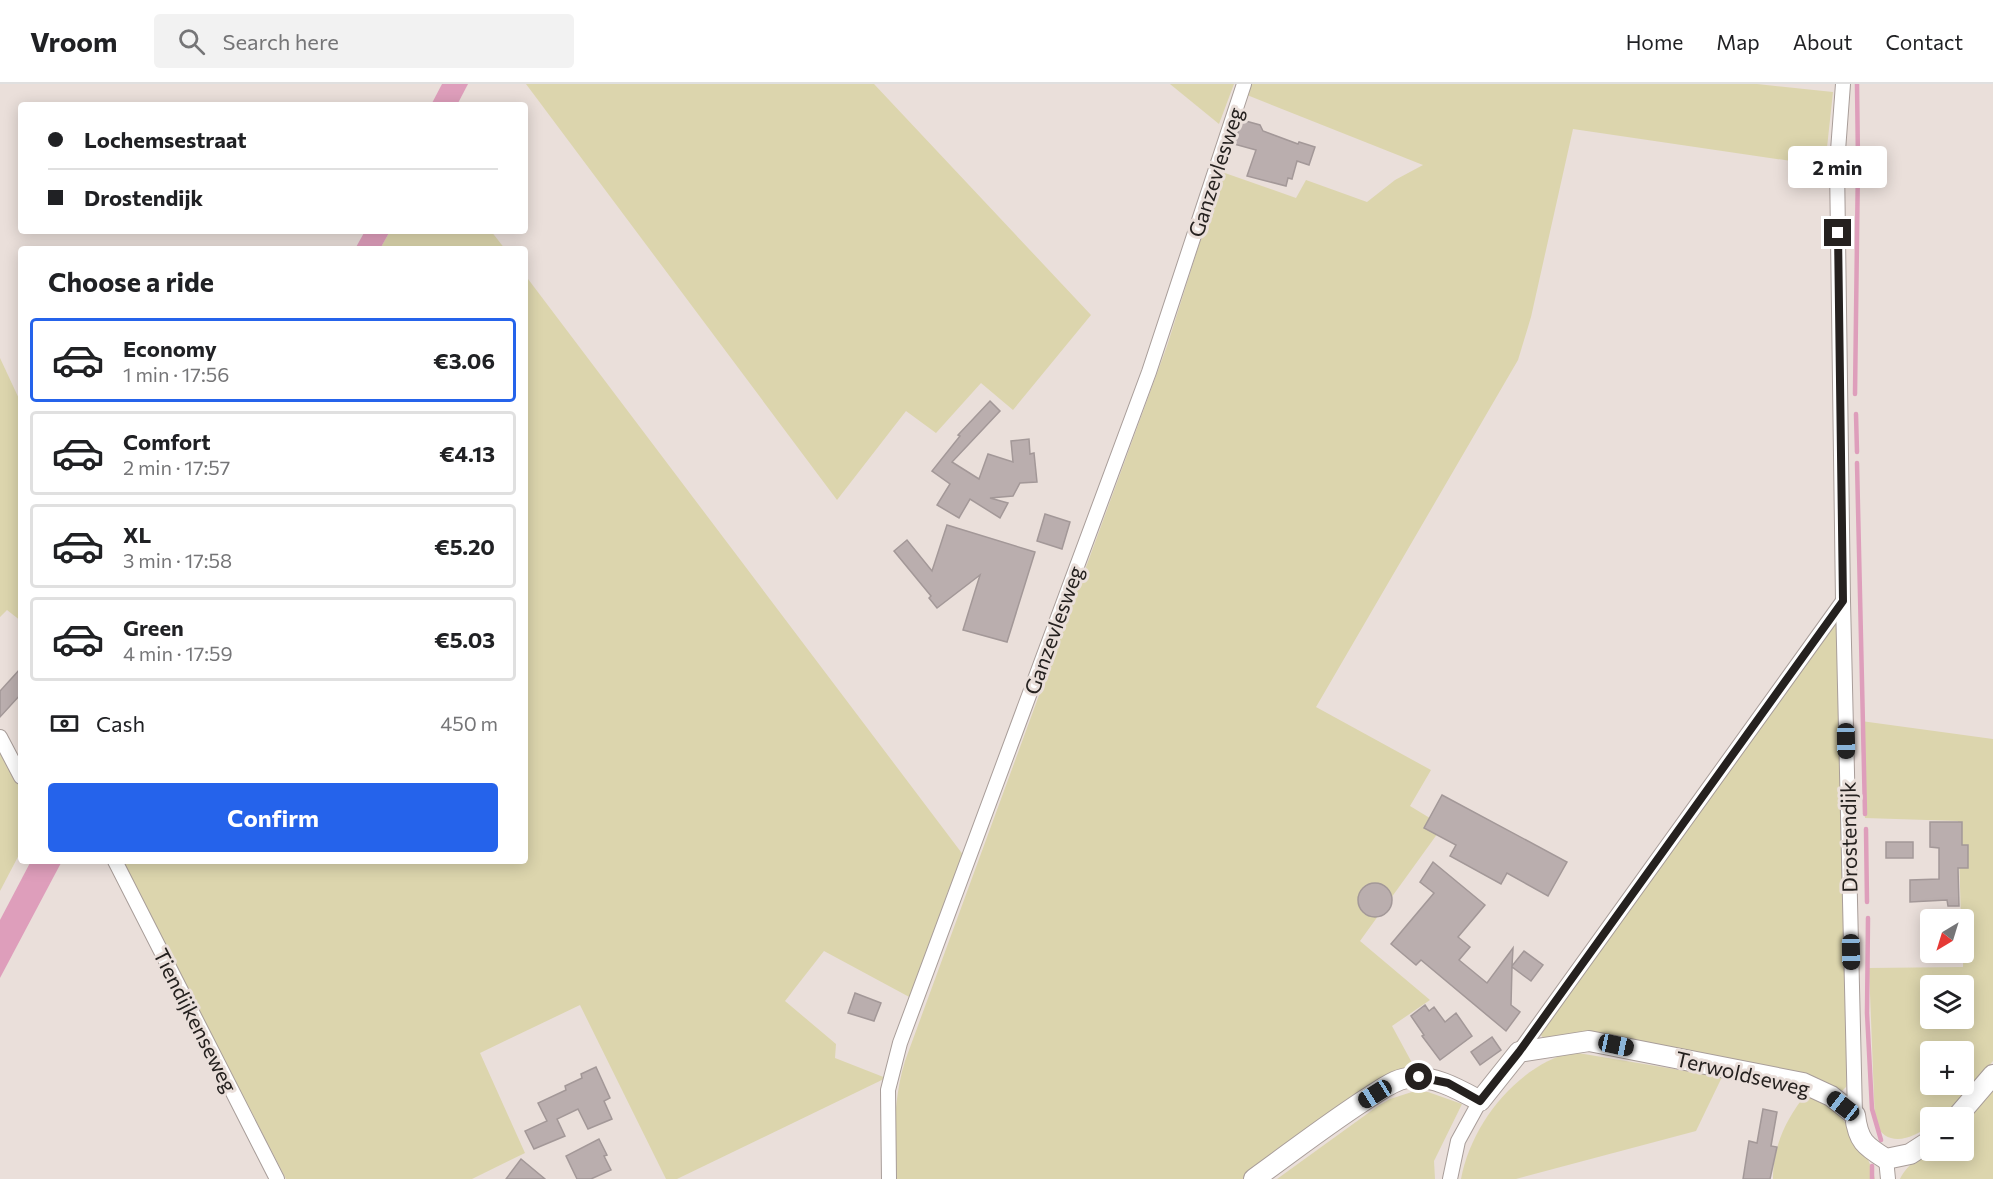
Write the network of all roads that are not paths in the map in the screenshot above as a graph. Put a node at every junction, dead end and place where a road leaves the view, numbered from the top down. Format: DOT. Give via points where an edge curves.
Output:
graph roads {
  1 [pos="1244,84"];
  2 [pos="1843,84"];
  3 [pos="1843,601"];
  4 [pos="0,737"];
  5 [pos="18,771"];
  6 [pos="117,864"];
  7 [pos="1519,1052"];
  8 [pos="1993,1075"];
  9 [pos="1480,1101"];
  10 [pos="1965,1107"];
  11 [pos="1855,1115"];
  12 [pos="1920,1148"];
  13 [pos="1880,1155"];
  14 [pos="277,1179"];
  15 [pos="890,1179"];
  16 [pos="1254,1179"];
  17 [pos="1450,1179"];
  18 [pos="1888,1179"];
  1 -- 15 [label="street, Ganzevlesweg" via="1149,372 900,1043 888,1090"];
  2 -- 3 [label="street, Drostendijk" via="1837,164"];
  3 -- 7 [label="street"];
  3 -- 11 [label="street, Drostendijk"];
  4 -- 5 [label="street"];
  6 -- 14 [label="street, Tiendijkenseweg"];
  7 -- 9 [label="street"];
  7 -- 11 [label="street, Terwoldseweg" via="1589,1041 1616,1045 1803,1083 1831,1096"];
  8 -- 10 [label="street"];
  9 -- 16 [label="street" via="1448,1083 1405,1078 1341,1115"];
  9 -- 17 [label="street" via="1458,1141"];
  11 -- 13 [label="street" via="1859,1136"];
  12 -- 13 [label="street" via="1910,1154"];
  13 -- 18 [label="street"];
}
